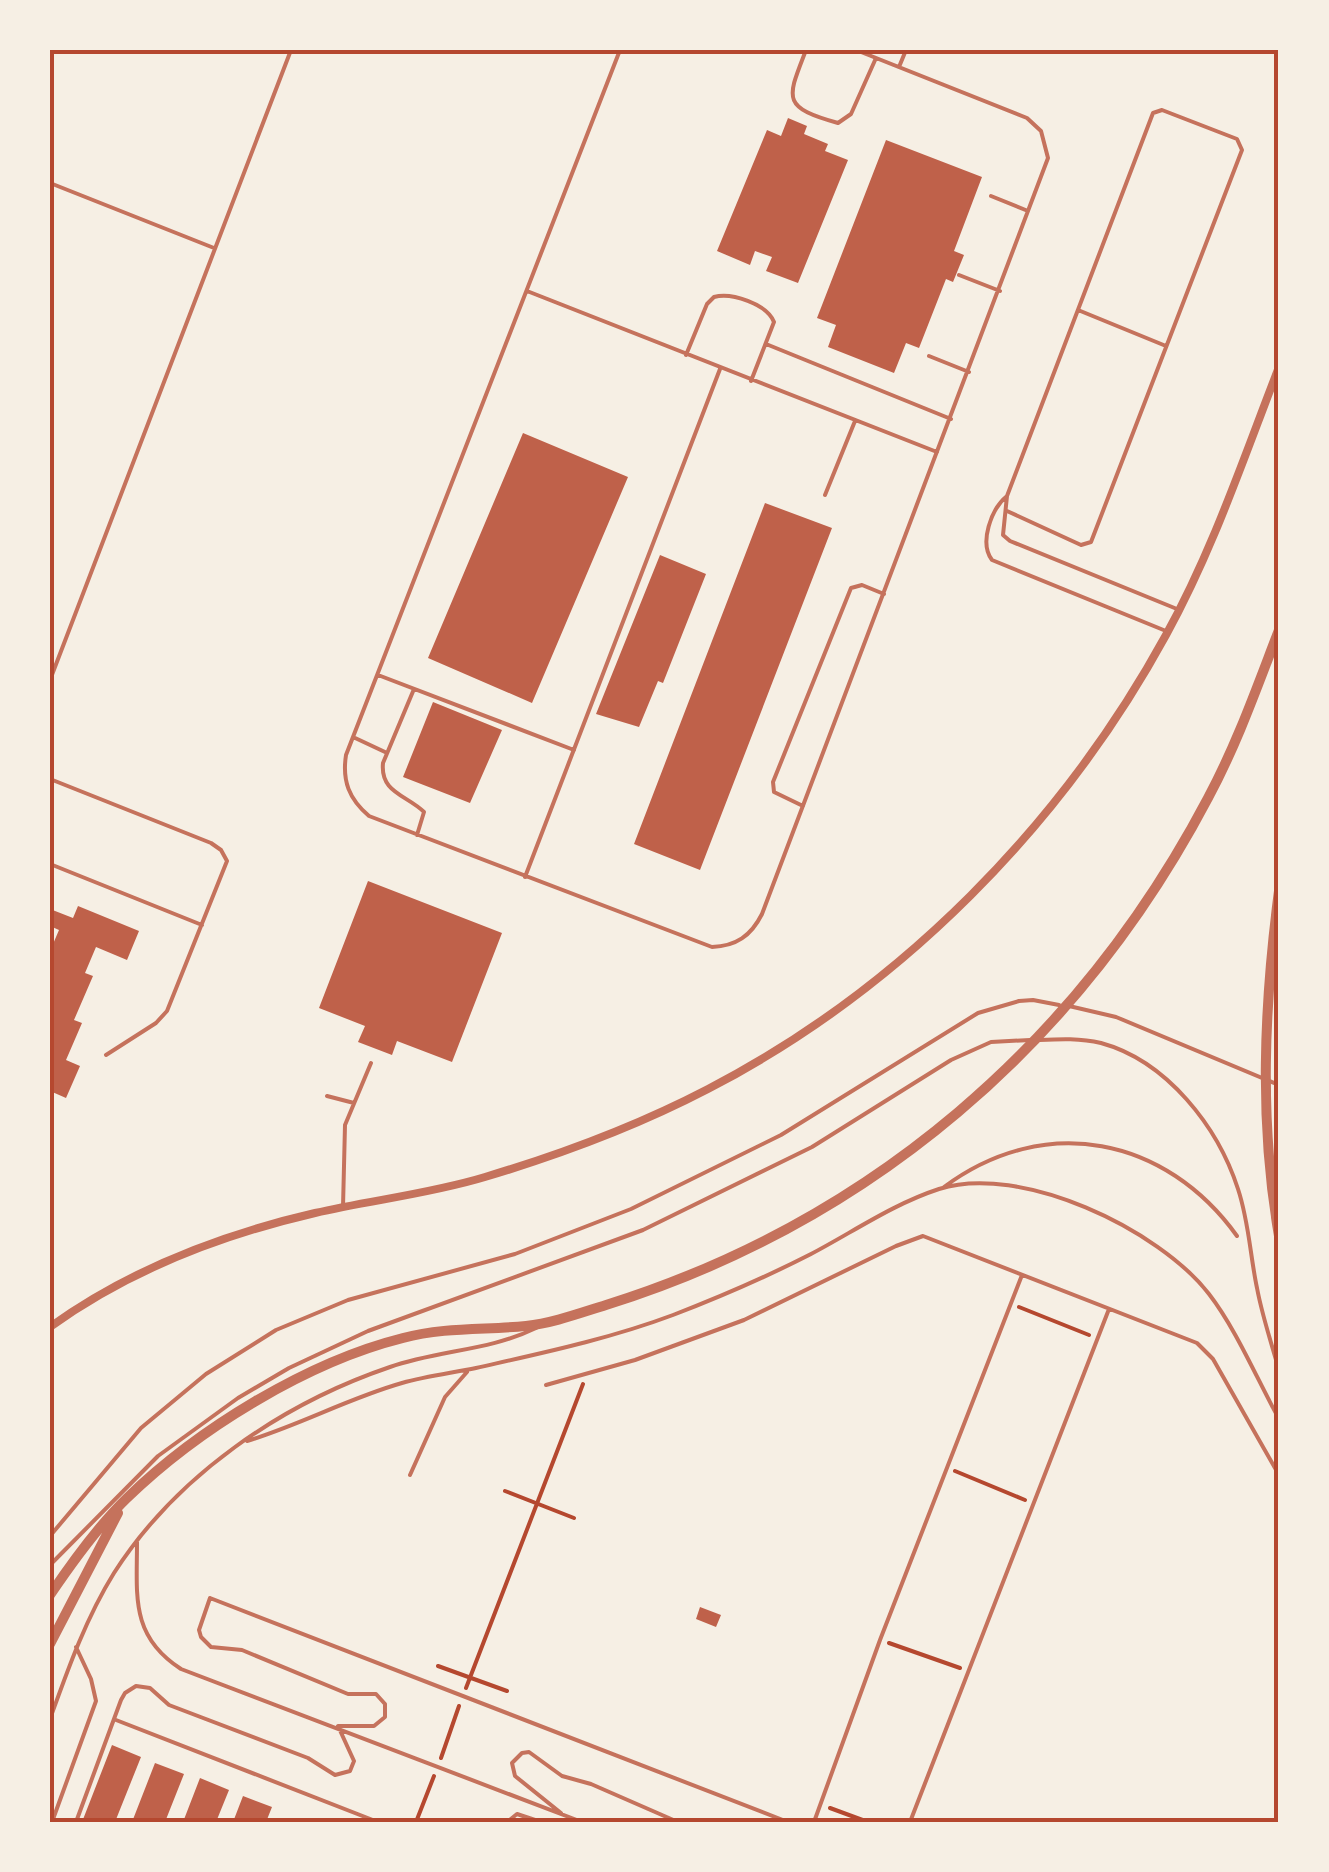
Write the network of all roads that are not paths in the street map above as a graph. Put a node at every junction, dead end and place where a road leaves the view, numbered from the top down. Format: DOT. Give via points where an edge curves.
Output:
graph roads {
  1 [pos="292,50"];
  2 [pos="620,50"];
  3 [pos="806,50"];
  4 [pos="856,50"];
  5 [pos="906,50"];
  6 [pos="876,58"];
  7 [pos="900,67"];
  8 [pos="50,183"];
  9 [pos="991,196"];
  10 [pos="1030,211"];
  11 [pos="214,248"];
  12 [pos="959,275"];
  13 [pos="1000,291"];
  14 [pos="527,292"];
  15 [pos="1078,310"];
  16 [pos="766,344"];
  17 [pos="1166,346"];
  18 [pos="686,354"];
  19 [pos="929,356"];
  20 [pos="1279,368"];
  21 [pos="720,369"];
  22 [pos="969,372"];
  23 [pos="752,382"];
  24 [pos="951,419"];
  25 [pos="855,421"];
  26 [pos="938,453"];
  27 [pos="825,495"];
  28 [pos="1007,496"];
  29 [pos="1007,511"];
  30 [pos="884,594"];
  31 [pos="1179,610"];
  32 [pos="1279,630"];
  33 [pos="1168,632"];
  34 [pos="378,675"];
  35 [pos="50,680"];
  36 [pos="414,689"];
  37 [pos="353,737"];
  38 [pos="574,750"];
  39 [pos="387,753"];
  40 [pos="50,780"];
  41 [pos="803,806"];
  42 [pos="417,836"];
  43 [pos="50,864"];
  44 [pos="526,877"];
  45 [pos="1279,891"];
  46 [pos="202,925"];
  47 [pos="106,1055"];
  48 [pos="371,1063"];
  49 [pos="1279,1085"];
  50 [pos="328,1096"];
  51 [pos="354,1103"];
  52 [pos="942,1188"];
  53 [pos="343,1207"];
  54 [pos="1237,1236"];
  55 [pos="1279,1236"];
  56 [pos="1022,1275"];
  57 [pos="1109,1308"];
  58 [pos="549,1322"];
  59 [pos="50,1327"];
  60 [pos="471,1369"];
  61 [pos="1279,1370"];
  62 [pos="546,1385"];
  63 [pos="1279,1418"];
  64 [pos="247,1441"];
  65 [pos="1279,1475"];
  66 [pos="410,1476"];
  67 [pos="125,1499"];
  68 [pos="50,1536"];
  69 [pos="136,1542"];
  70 [pos="50,1566"];
  71 [pos="50,1594"];
  72 [pos="50,1644"];
  73 [pos="76,1648"];
  74 [pos="50,1719"];
  75 [pos="116,1720"];
  76 [pos="338,1726"];
  77 [pos="565,1815"];
  78 [pos="52,1822"];
  79 [pos="76,1822"];
  80 [pos="378,1822"];
  81 [pos="507,1822"];
  82 [pos="541,1822"];
  83 [pos="582,1822"];
  84 [pos="678,1822"];
  85 [pos="788,1822"];
  86 [pos="814,1822"];
  87 [pos="910,1822"];
  1 -- 11 [label="lane"];
  2 -- 14 [label="lane"];
  3 -- 6 [label="lane" via="792,101 838,122 851,114"];
  4 -- 6 [label="lane"];
  5 -- 7 [label="lane"];
  6 -- 7 [label="lane"];
  7 -- 10 [label="lane" via="1035,124 1048,158"];
  8 -- 11 [label="lane"];
  9 -- 10 [label="lane"];
  10 -- 13 [label="lane"];
  11 -- 35 [label="lane"];
  12 -- 13 [label="lane"];
  13 -- 22 [label="lane"];
  14 -- 18 [label="lane"];
  14 -- 34 [label="lane"];
  15 -- 17 [label="lane"];
  15 -- 17 [label="lane" via="1153,113 1199,123 1237,139 1242,150"];
  15 -- 28 [label="lane"];
  16 -- 18 [label="lane" via="774,322 770,312 718,295 707,304"];
  16 -- 23 [label="lane"];
  16 -- 24 [label="lane"];
  17 -- 29 [label="lane" via="1091,542 1081,545"];
  18 -- 21 [label="lane"];
  19 -- 22 [label="lane"];
  20 -- 31 [label="street"];
  21 -- 23 [label="lane"];
  21 -- 38 [label="lane"];
  22 -- 24 [label="lane"];
  23 -- 25 [label="lane"];
  24 -- 26 [label="lane"];
  25 -- 26 [label="lane"];
  25 -- 27 [label="lane"];
  26 -- 30 [label="lane"];
  28 -- 29 [label="lane"];
  28 -- 33 [label="lane" via="986,538 992,560"];
  29 -- 31 [label="lane" via="1001,531 1006,538"];
  30 -- 41 [label="lane"];
  30 -- 41 [label="lane" via="858,584 850,588 773,782 774,792"];
  31 -- 33 [label="street"];
  32 -- 58 [label="street" via="1230,754 1160,880 1026,1052 934,1134 820,1212 696,1272"];
  33 -- 53 [label="street" via="1088,758 1020,843 943,921 837,1009 708,1089 617,1132 474,1180"];
  34 -- 36 [label="lane"];
  34 -- 37 [label="lane"];
  36 -- 38 [label="lane"];
  36 -- 39 [label="lane"];
  37 -- 39 [label="lane"];
  37 -- 42 [label="lane" via="344,769 350,796 369,816"];
  38 -- 44 [label="lane"];
  39 -- 42 [label="lane" via="386,784 424,812"];
  40 -- 46 [label="lane" via="221,850 224,874"];
  41 -- 44 [label="lane" via="756,926 724,946"];
  42 -- 44 [label="lane"];
  43 -- 46 [label="lane"];
  45 -- 55 [label="street" via="1264,1039"];
  46 -- 47 [label="lane" via="166,1012"];
  48 -- 51 [label="lane"];
  49 -- 68 [label="lane" via="1103,1013 1033,1000 991,1008 818,1114 669,1192 515,1254 336,1304 253,1342 140,1428"];
  50 -- 51 [label="lane"];
  51 -- 53 [label="lane" via="344,1134"];
  52 -- 54 [label="lane" via="982,1162 1028,1147 1100,1145 1178,1176 1207,1198"];
  52 -- 60 [label="lane" via="670,1316"];
  52 -- 63 [label="lane" via="1040,1192 1108,1217 1158,1247 1212,1297"];
  53 -- 59 [label="street" via="206,1244 104,1292"];
  56 -- 57 [label="lane"];
  56 -- 62 [label="lane" via="923,1236 744,1320"];
  56 -- 86 [label="lane"];
  57 -- 65 [label="lane" via="1206,1350"];
  57 -- 87 [label="lane"];
  58 -- 64 [label="lane" via="496,1344 368,1375"];
  58 -- 67 [label="street" via="438,1330 347,1356 238,1414"];
  60 -- 64 [label="lane" via="384,1388"];
  60 -- 66 [label="lane" via="445,1397"];
  61 -- 70 [label="lane" via="1237,1186 1216,1140 1183,1096 1150,1066 1101,1043 990,1042 812,1147 686,1211 368,1331 289,1368 158,1456"];
  64 -- 69 [label="lane" via="183,1490"];
  67 -- 71 [label="street"];
  67 -- 72 [label="street"];
  69 -- 73 [label="lane"];
  69 -- 76 [label="lane" via="138,1611 158,1650 181,1668"];
  73 -- 74 [label="lane"];
  73 -- 78 [label="lane" via="96,1700"];
  75 -- 76 [label="lane" via="124,1693 143,1686 169,1705 340,1776 354,1761"];
  75 -- 79 [label="lane"];
  75 -- 80 [label="lane"];
  76 -- 77 [label="lane"];
  76 -- 85 [label="lane" via="374,1726 386,1704 376,1694 348,1694 242,1650 211,1647 199,1630 210,1598"];
  77 -- 83 [label="lane"];
  77 -- 84 [label="lane" via="515,1776 516,1757 528,1752 562,1776"];
  81 -- 82 [label="lane" via="517,1814"];
}
